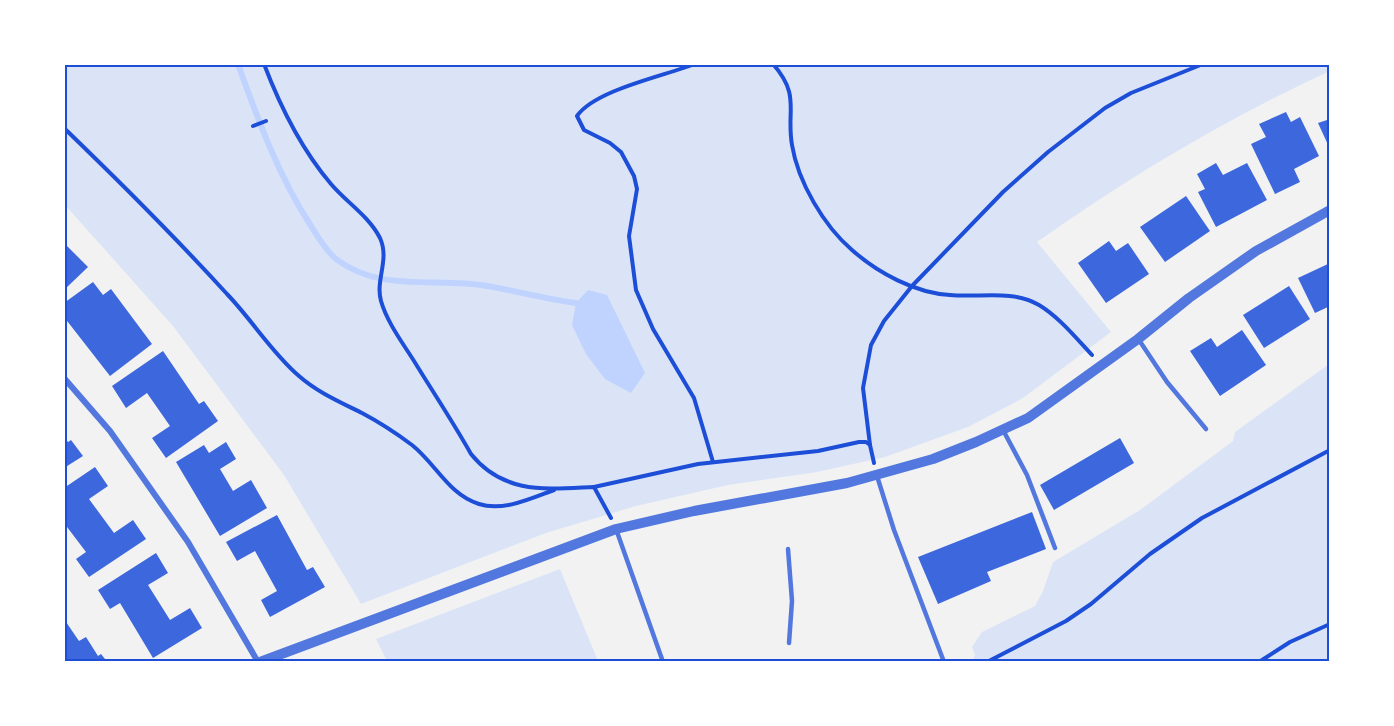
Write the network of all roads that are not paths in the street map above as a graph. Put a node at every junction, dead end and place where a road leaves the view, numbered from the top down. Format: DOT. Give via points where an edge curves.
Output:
graph roads {
  1 [pos="1329,210"];
  2 [pos="1138,339"];
  3 [pos="64,378"];
  4 [pos="1206,429"];
  5 [pos="1003,430"];
  6 [pos="877,476"];
  7 [pos="616,529"];
  8 [pos="1055,548"];
  9 [pos="788,549"];
  10 [pos="789,644"];
  11 [pos="259,662"];
  12 [pos="663,662"];
  13 [pos="944,662"];
  1 -- 2 [label="street" via="1256,251"];
  2 -- 4 [label="lane"];
  2 -- 5 [label="street" via="1028,418"];
  3 -- 11 [label="street" via="110,431 188,542"];
  5 -- 6 [label="street" via="933,459"];
  5 -- 8 [label="lane" via="1027,475"];
  6 -- 7 [label="street"];
  6 -- 13 [label="lane"];
  7 -- 11 [label="street"];
  7 -- 12 [label="lane"];
  9 -- 10 [label="lane" via="792,601"];
}
